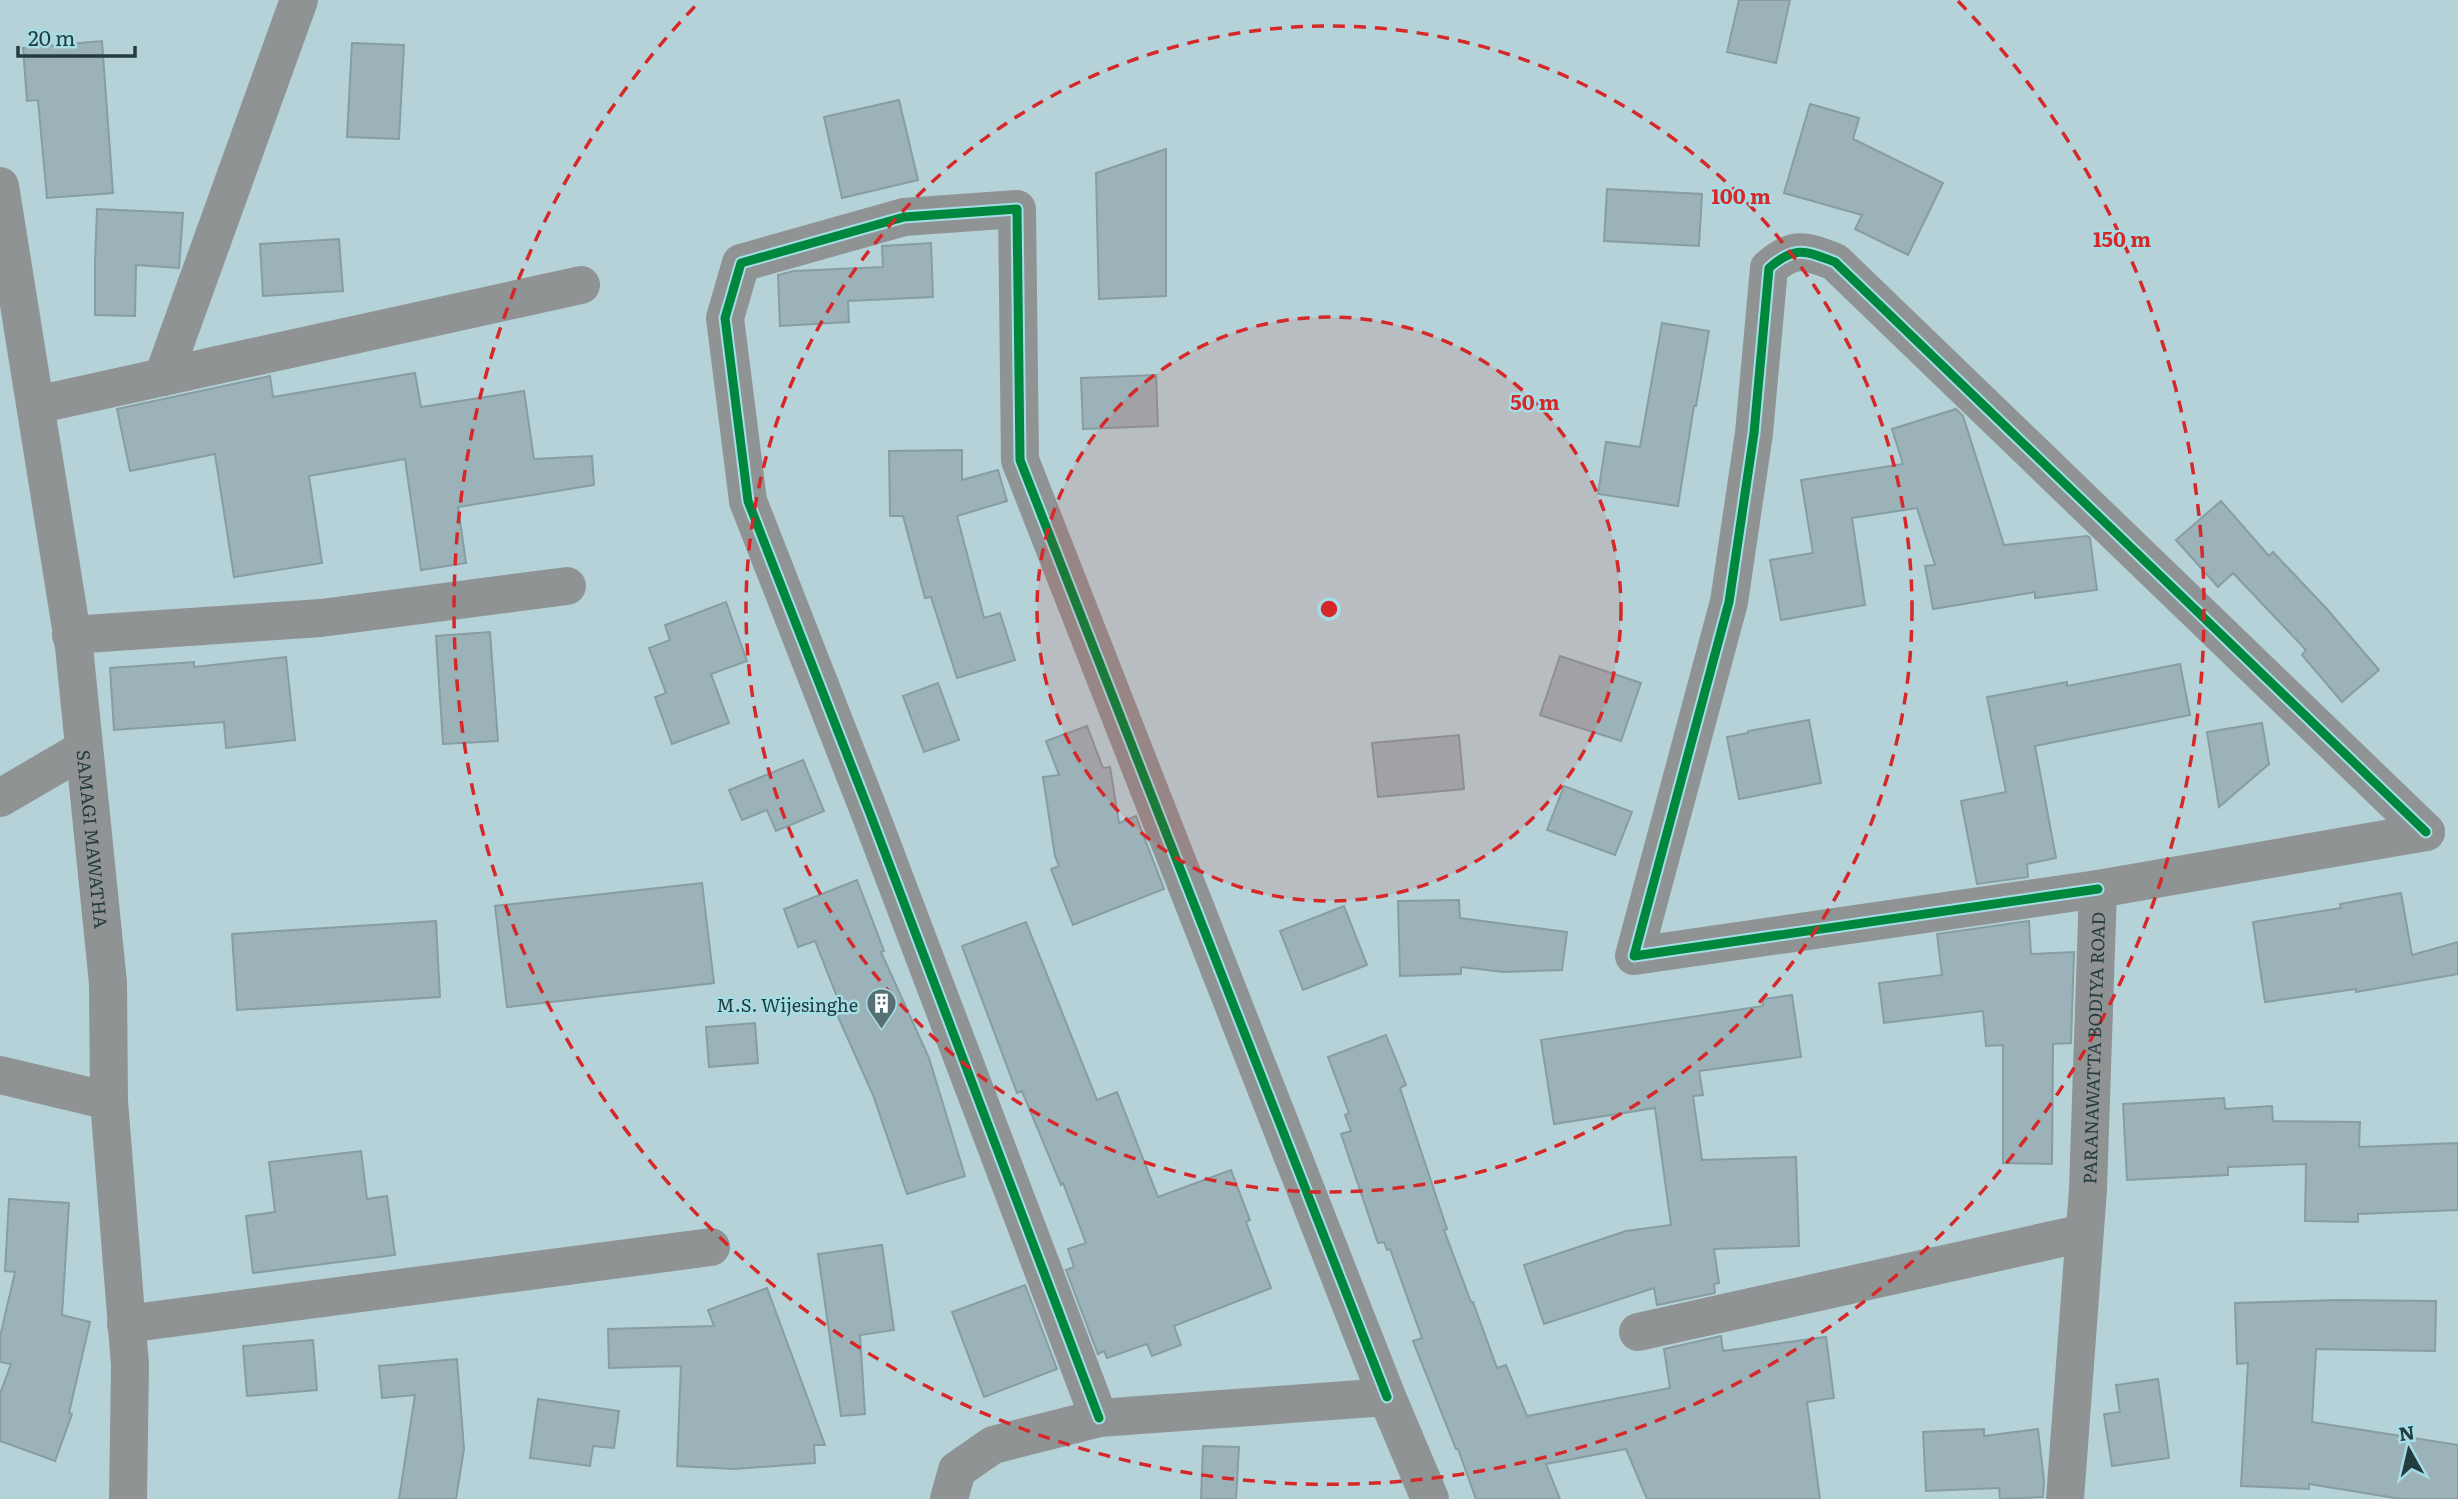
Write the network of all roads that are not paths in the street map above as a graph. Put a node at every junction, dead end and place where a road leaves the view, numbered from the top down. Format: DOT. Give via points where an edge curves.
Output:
graph roads {
  1 [pos="299,0"];
  2 [pos="0,186"];
  3 [pos="581,285"];
  4 [pos="163,377"];
  5 [pos="36,405"];
  6 [pos="567,586"];
  7 [pos="71,635"];
  8 [pos="84,749"];
  9 [pos="0,798"];
  10 [pos="2098,889"];
  11 [pos="0,1075"];
  12 [pos="109,1101"];
  13 [pos="2084,1233"];
  14 [pos="711,1247"];
  15 [pos="126,1324"];
  16 [pos="1638,1332"];
  17 [pos="1387,1397"];
  18 [pos="1099,1418"];
  19 [pos="128,1499"];
  20 [pos="949,1499"];
  21 [pos="1430,1499"];
  22 [pos="2065,1499"];
  1 -- 4 [label="street"];
  2 -- 5 [label="street, SAMAGI MAWATHA"];
  3 -- 4 [label="street"];
  4 -- 5 [label="street"];
  5 -- 7 [label="street, SAMAGI MAWATHA"];
  6 -- 7 [label="street" via="321,618"];
  7 -- 8 [label="street, SAMAGI MAWATHA"];
  8 -- 9 [label="street"];
  8 -- 12 [label="street, SAMAGI MAWATHA" via="108,983"];
  10 -- 10 [label="street, PARANAWATTA BODIYA ROAD" via="2426,832 1835,262 1808,252 1784,254 1769,268 1754,433 1729,601 1634,956"];
  10 -- 13 [label="street, PARANAWATTA BODIYA ROAD"];
  11 -- 12 [label="street"];
  12 -- 15 [label="street, SAMAGI MAWATHA"];
  13 -- 16 [label="street"];
  13 -- 22 [label="street, PARANAWATTA BODIYA ROAD"];
  14 -- 15 [label="street"];
  15 -- 19 [label="street, SAMAGI MAWATHA" via="130,1366"];
  17 -- 18 [label="street"];
  17 -- 18 [label="street" via="1020,460 1017,209 904,217 741,263 725,318 748,501"];
  17 -- 21 [label="street"];
  18 -- 20 [label="street" via="993,1445 957,1470"];
}
